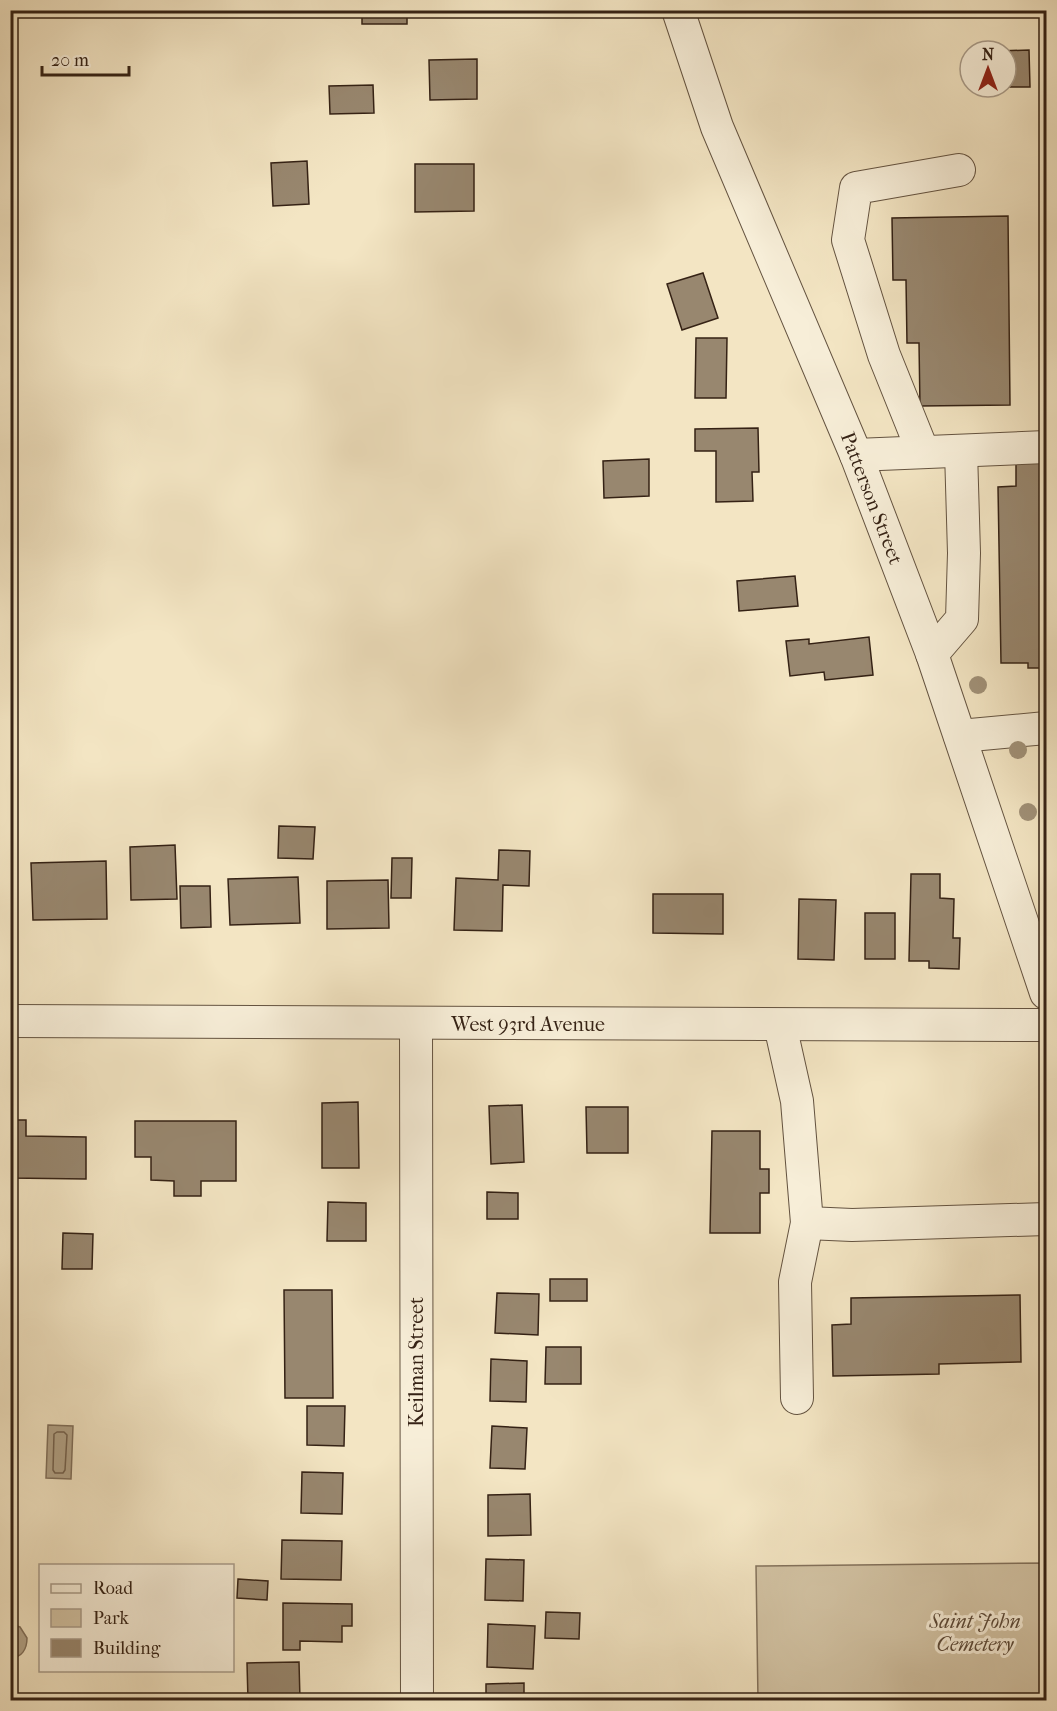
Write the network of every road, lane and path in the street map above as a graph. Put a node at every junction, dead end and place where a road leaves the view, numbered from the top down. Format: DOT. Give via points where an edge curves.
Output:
graph roads {
  1 [pos="678,10"];
  2 [pos="959,170"];
  3 [pos="1047,447"];
  4 [pos="961,451"];
  5 [pos="923,452"];
  6 [pos="856,455"];
  7 [pos="932,654"];
  8 [pos="1047,728"];
  9 [pos="960,735"];
  10 [pos="1047,993"];
  11 [pos="10,1021"];
  12 [pos="416,1024"];
  13 [pos="780,1025"];
  14 [pos="1047,1025"];
  15 [pos="1047,1219"];
  16 [pos="807,1223"];
  17 [pos="797,1398"];
  18 [pos="417,1701"];
  1 -- 6 [label="street, Patterson Street" via="717,127"];
  2 -- 5 [label="street" via="856,188 848,240 884,356"];
  3 -- 4 [label="street"];
  4 -- 5 [label="street"];
  4 -- 7 [label="street" via="962,619"];
  5 -- 6 [label="street"];
  6 -- 7 [label="street, Patterson Street"];
  7 -- 9 [label="street, Patterson Street"];
  8 -- 9 [label="street"];
  9 -- 10 [label="street, Patterson Street"];
  11 -- 12 [label="street, West 93rd Avenue"];
  12 -- 13 [label="street, West 93rd Avenue"];
  12 -- 18 [label="street, Keilman Street"];
  13 -- 14 [label="street, West 93rd Avenue"];
  13 -- 16 [label="street" via="797,1101"];
  15 -- 16 [label="street"];
  16 -- 17 [label="street" via="795,1282"];
}
